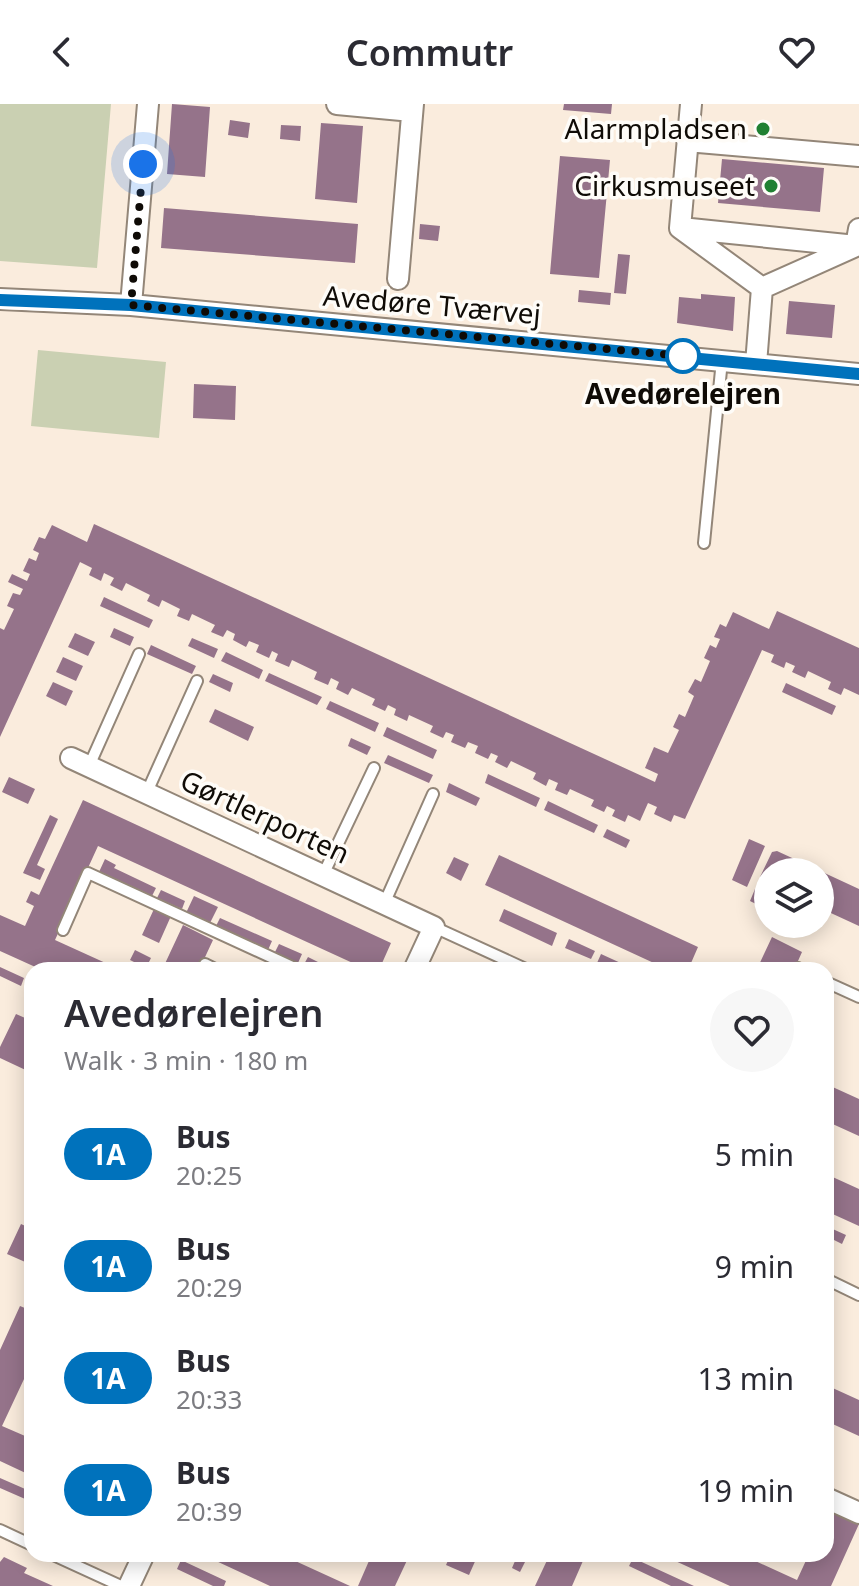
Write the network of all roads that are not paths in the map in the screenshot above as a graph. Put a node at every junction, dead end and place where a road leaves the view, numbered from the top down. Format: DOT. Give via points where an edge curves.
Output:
graph roads {
  1 [pos="148,104"];
  2 [pos="337,104"];
  3 [pos="691,104"];
  4 [pos="412,108"];
  5 [pos="687,141"];
  6 [pos="859,156"];
  7 [pos="680,228"];
  8 [pos="858,237"];
  9 [pos="398,279"];
  10 [pos="762,288"];
  11 [pos="0,299"];
  12 [pos="131,305"];
  13 [pos="722,360"];
  14 [pos="756,364"];
  15 [pos="859,374"];
  16 [pos="704,543"];
  17 [pos="139,654"];
  18 [pos="197,681"];
  19 [pos="80,762"];
  20 [pos="374,768"];
  21 [pos="147,792"];
  22 [pos="433,794"];
  23 [pos="323,875"];
  24 [pos="384,904"];
  25 [pos="434,927"];
  26 [pos="63,930"];
  27 [pos="282,962"];
  28 [pos="418,962"];
  29 [pos="511,962"];
  30 [pos="834,986"];
  31 [pos="859,997"];
  32 [pos="834,1283"];
  33 [pos="859,1295"];
  34 [pos="834,1502"];
  35 [pos="859,1513"];
  36 [pos="0,1530"];
  37 [pos="24,1541"];
  38 [pos="68,1562"];
  39 [pos="140,1562"];
  40 [pos="121,1586"];
  41 [pos="129,1586"];
  1 -- 12 [label="street"];
  2 -- 4 [label="street"];
  3 -- 5 [label="street"];
  4 -- 9 [label="street"];
  5 -- 6 [label="street"];
  5 -- 7 [label="street"];
  7 -- 8 [label="street"];
  7 -- 10 [label="street"];
  8 -- 10 [label="street"];
  10 -- 14 [label="street"];
  11 -- 12 [label="street, Avedøre Tværvej"];
  12 -- 13 [label="street, Avedøre Tværvej"];
  13 -- 14 [label="street, Avedøre Tværvej"];
  13 -- 16 [label="lane"];
  14 -- 15 [label="street, Avedøre Tværvej"];
  17 -- 19 [label="lane"];
  18 -- 21 [label="lane"];
  19 -- 21 [label="street, Gørtlerporten"];
  20 -- 23 [label="lane"];
  21 -- 23 [label="street, Gørtlerporten"];
  22 -- 24 [label="lane"];
  23 -- 24 [label="street, Gørtlerporten"];
  24 -- 25 [label="street, Gørtlerporten"];
  25 -- 28 [label="street"];
  25 -- 29 [label="lane, Gørtlerporten"];
  26 -- 27 [label="lane" via="88,873"];
  30 -- 31 [label="lane"];
  32 -- 33 [label="lane"];
  34 -- 35 [label="street"];
  36 -- 37 [label="lane"];
  38 -- 40 [label="lane"];
  39 -- 41 [label="street"];
}
